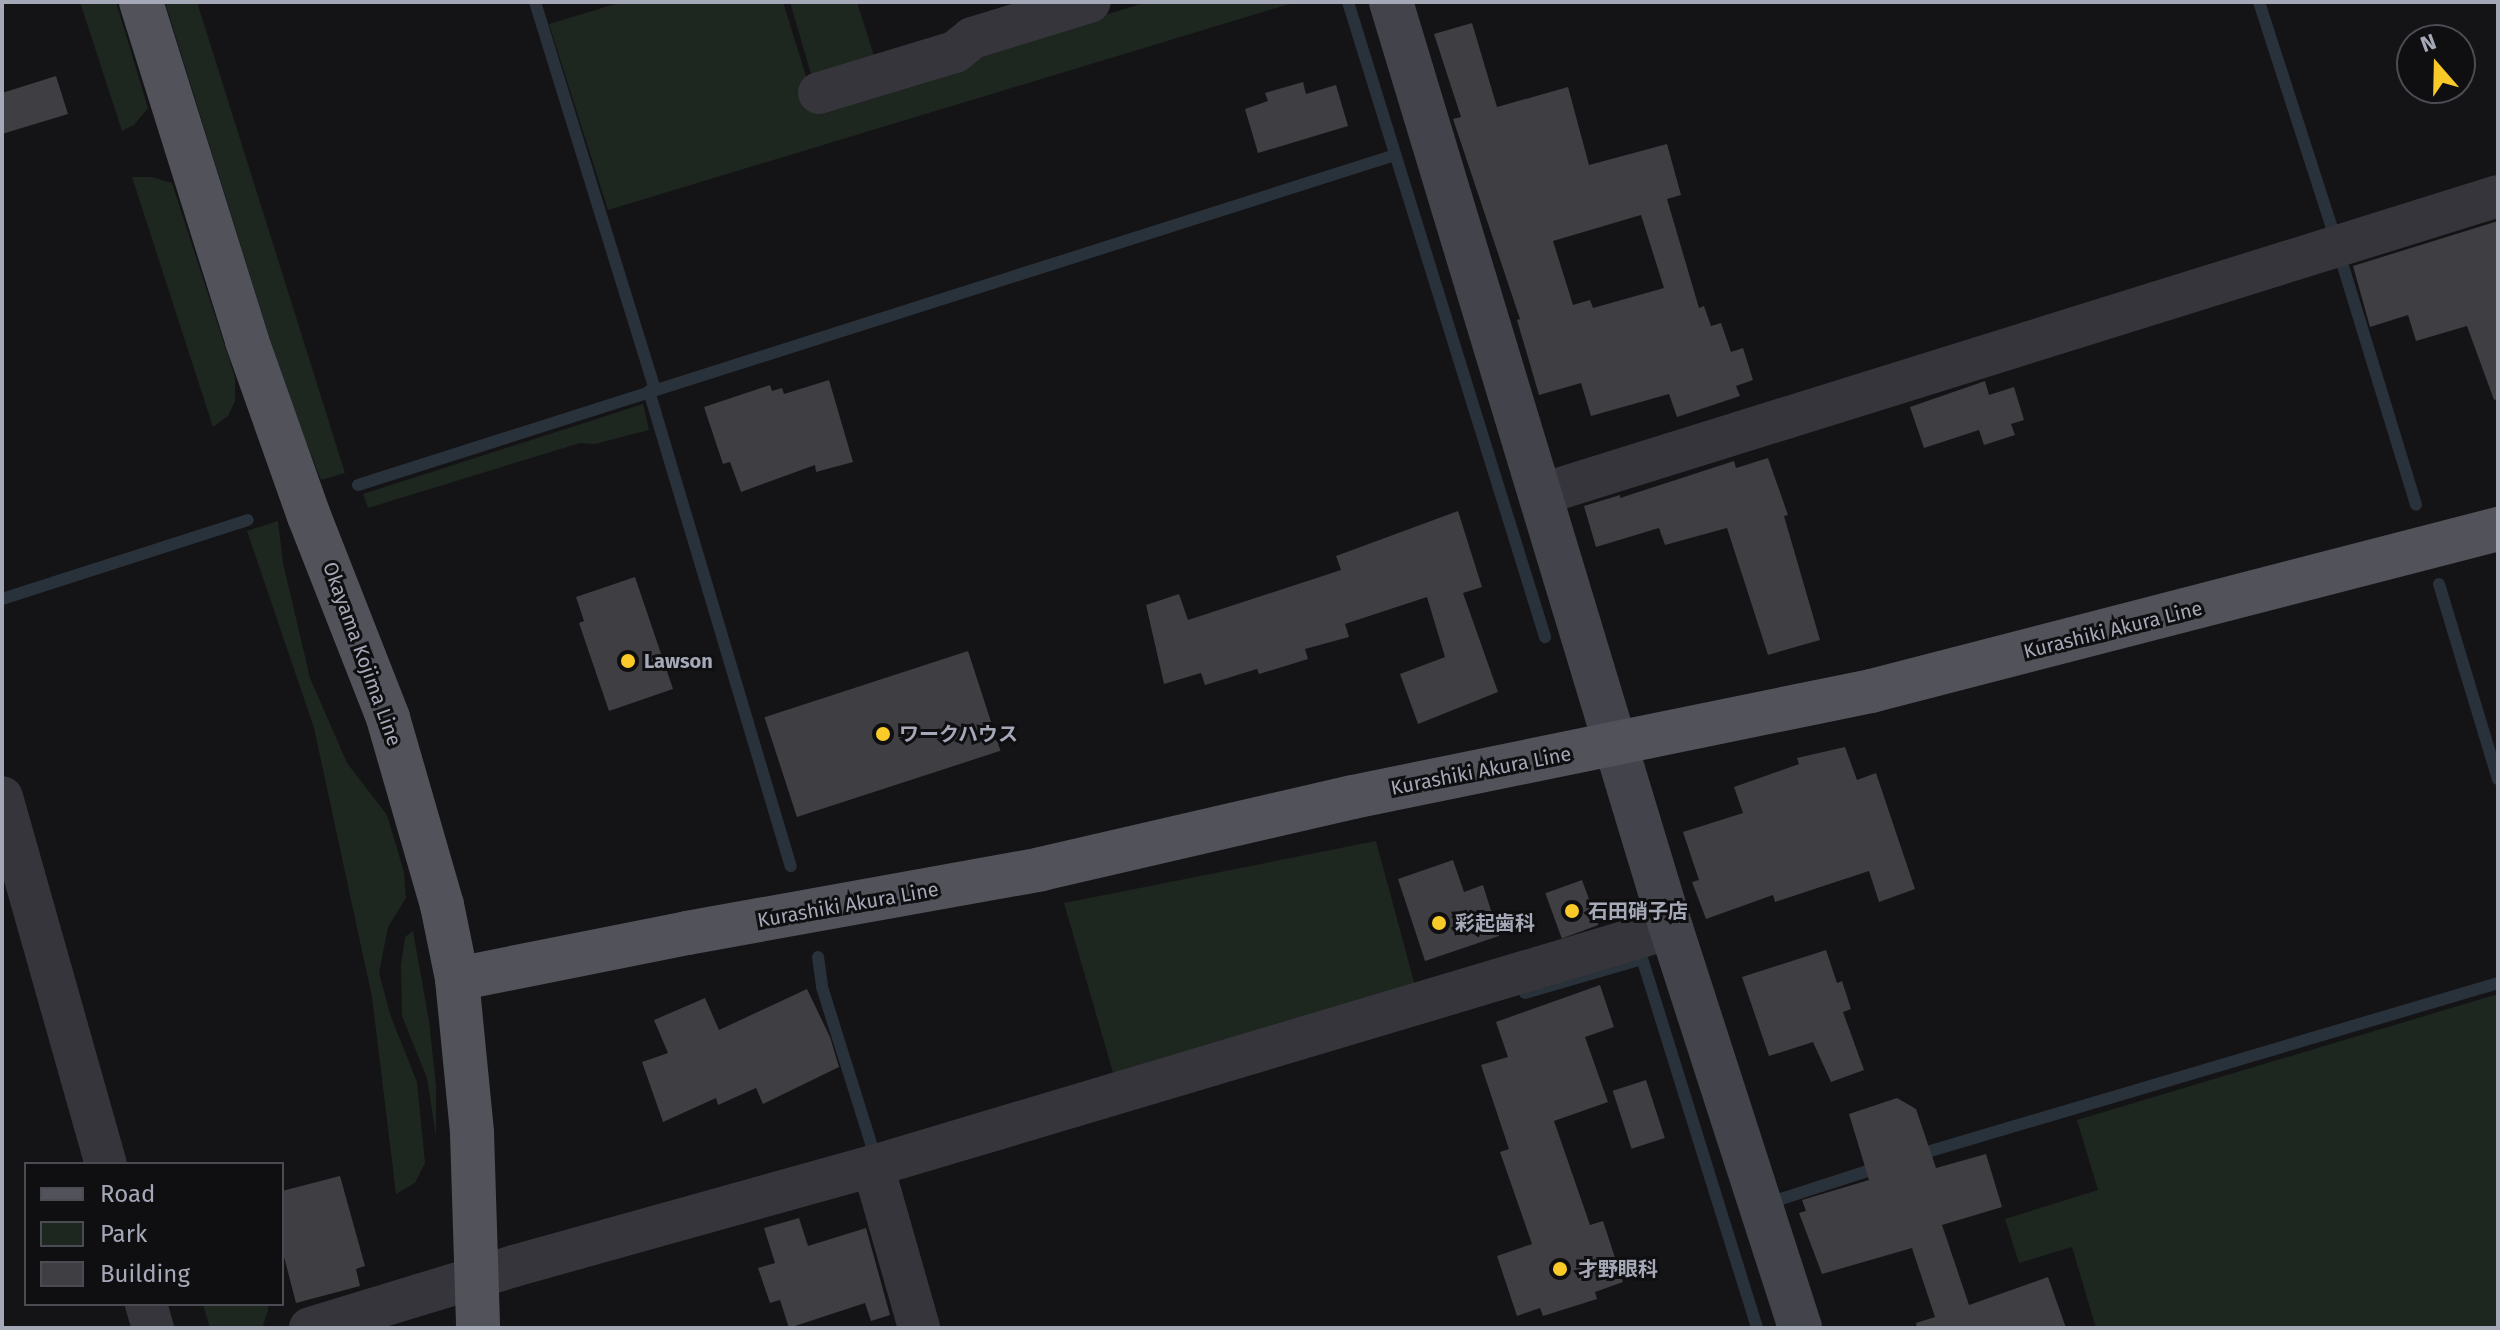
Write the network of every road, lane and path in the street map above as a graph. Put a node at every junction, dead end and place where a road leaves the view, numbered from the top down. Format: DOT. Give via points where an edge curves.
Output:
graph roads {
  1 [pos="141,2"];
  2 [pos="1090,2"];
  3 [pos="1391,2"];
  4 [pos="819,93"];
  5 [pos="2498,196"];
  6 [pos="1542,494"];
  7 [pos="2498,529"];
  8 [pos="1616,745"];
  9 [pos="2,797"];
  10 [pos="1648,935"];
  11 [pos="457,979"];
  12 [pos="105,1162"];
  13 [pos="873,1166"];
  14 [pos="478,1277"];
  15 [pos="147,1306"];
  16 [pos="153,1328"];
  17 [pos="310,1328"];
  18 [pos="478,1328"];
  19 [pos="919,1328"];
  20 [pos="1800,1328"];
  1 -- 11 [label="main road, Okayama Kojima Line" via="247,341 388,718 442,905"];
  2 -- 4 [label="street" via="972,38 955,52"];
  3 -- 6 [label="street"];
  5 -- 6 [label="street"];
  6 -- 8 [label="street"];
  7 -- 8 [label="main road, Kurashiki Akura Line" via="1871,691"];
  8 -- 10 [label="street"];
  8 -- 11 [label="main road, Kurashiki Akura Line" via="1353,797 1041,869"];
  9 -- 12 [label="street"];
  10 -- 13 [label="street"];
  10 -- 20 [label="street"];
  11 -- 14 [label="main road, Okayama Kojima Line" via="472,1133"];
  13 -- 14 [label="street"];
  13 -- 19 [label="street"];
  14 -- 17 [label="street"];
  14 -- 18 [label="main road, Okayama Kojima Line"];
  15 -- 16 [label="street"];
}
